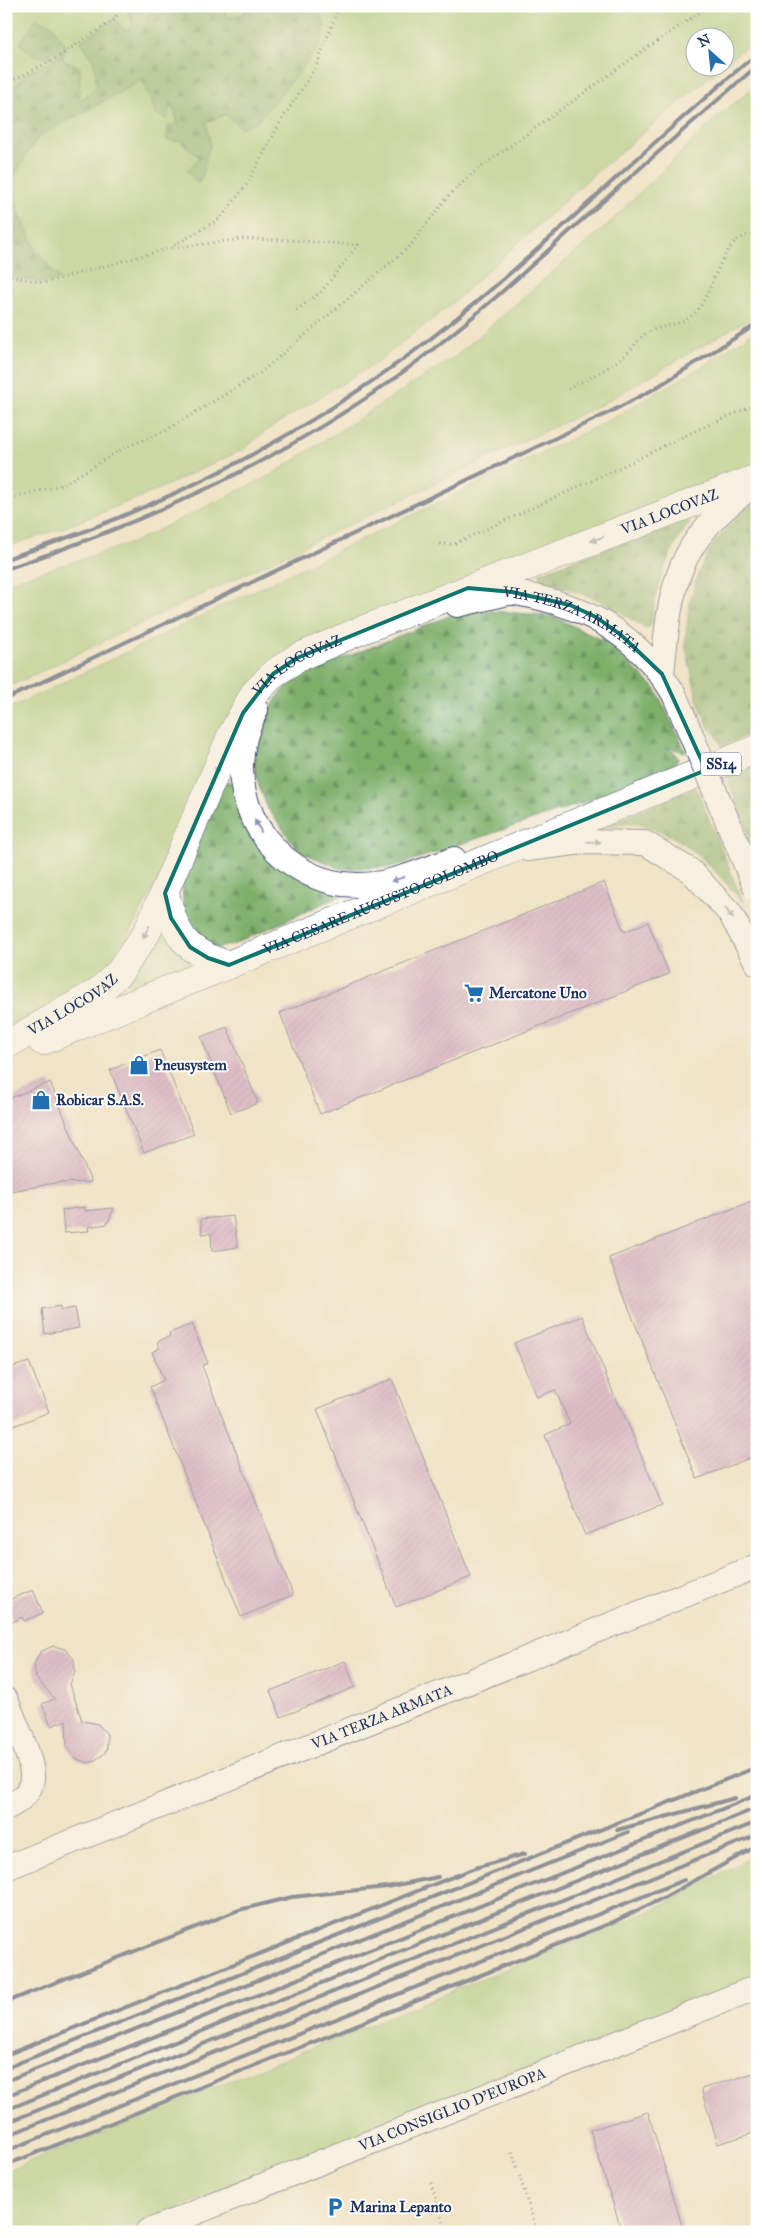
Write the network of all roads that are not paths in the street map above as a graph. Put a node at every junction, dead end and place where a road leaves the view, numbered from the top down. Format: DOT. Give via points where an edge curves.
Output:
graph roads {
  1 [pos="757,478"];
  2 [pos="757,482"];
  3 [pos="468,588"];
  4 [pos="512,592"];
  5 [pos="668,684"];
  6 [pos="757,749"];
  7 [pos="545,837"];
  8 [pos="511,851"];
  9 [pos="756,890"];
  10 [pos="165,893"];
  11 [pos="757,963"];
  12 [pos="229,965"];
  13 [pos="6,1045"];
  14 [pos="6,1056"];
  15 [pos="757,1566"];
  16 [pos="6,1700"];
  17 [pos="6,1808"];
  18 [pos="6,1868"];
  19 [pos="757,1987"];
  20 [pos="147,2232"];
  1 -- 3 [label="main road, VIA LOCOVAZ, one-way"];
  2 -- 5 [label="street, VIA TERZA ARMATA" via="708,523 689,549 670,604"];
  3 -- 4 [label="street, VIA TERZA ARMATA"];
  3 -- 10 [label="main road, VIA LOCOVAZ, one-way" via="306,655 273,674 254,694 231,736"];
  4 -- 5 [label="street, VIA TERZA ARMATA" via="570,605 596,617 621,635"];
  7 -- 4 [label="street, VIA LOCOVAZ, one-way" via="481,850 383,883 357,885 308,874 282,858 266,840 244,796 244,740 250,723 262,702 290,674 460,604"];
  5 -- 9 [label="street, VIA TERZA ARMATA, bridge"];
  6 -- 7 [label="main road, VIA CESARE AUGUSTO COLOMBO / SS14"];
  7 -- 8 [label="main road, VIA CESARE AUGUSTO COLOMBO"];
  8 -- 11 [label="street, one-way" via="584,842 645,843 691,871 730,912"];
  8 -- 12 [label="main road, VIA CESARE AUGUSTO COLOMBO"];
  10 -- 12 [label="main road" via="171,918 180,936 208,958"];
  10 -- 13 [label="main road, VIA LOCOVAZ, one-way" via="147,932 119,974 98,992"];
  12 -- 14 [label="main road, VIA CESARE AUGUSTO COLOMBO"];
  15 -- 18 [label="street, VIA TERZA ARMATA"];
  16 -- 17 [label="street" via="33,1778 27,1794"];
  19 -- 20 [label="street, VIA CONSIGLIO D'EUROPA"];
}
